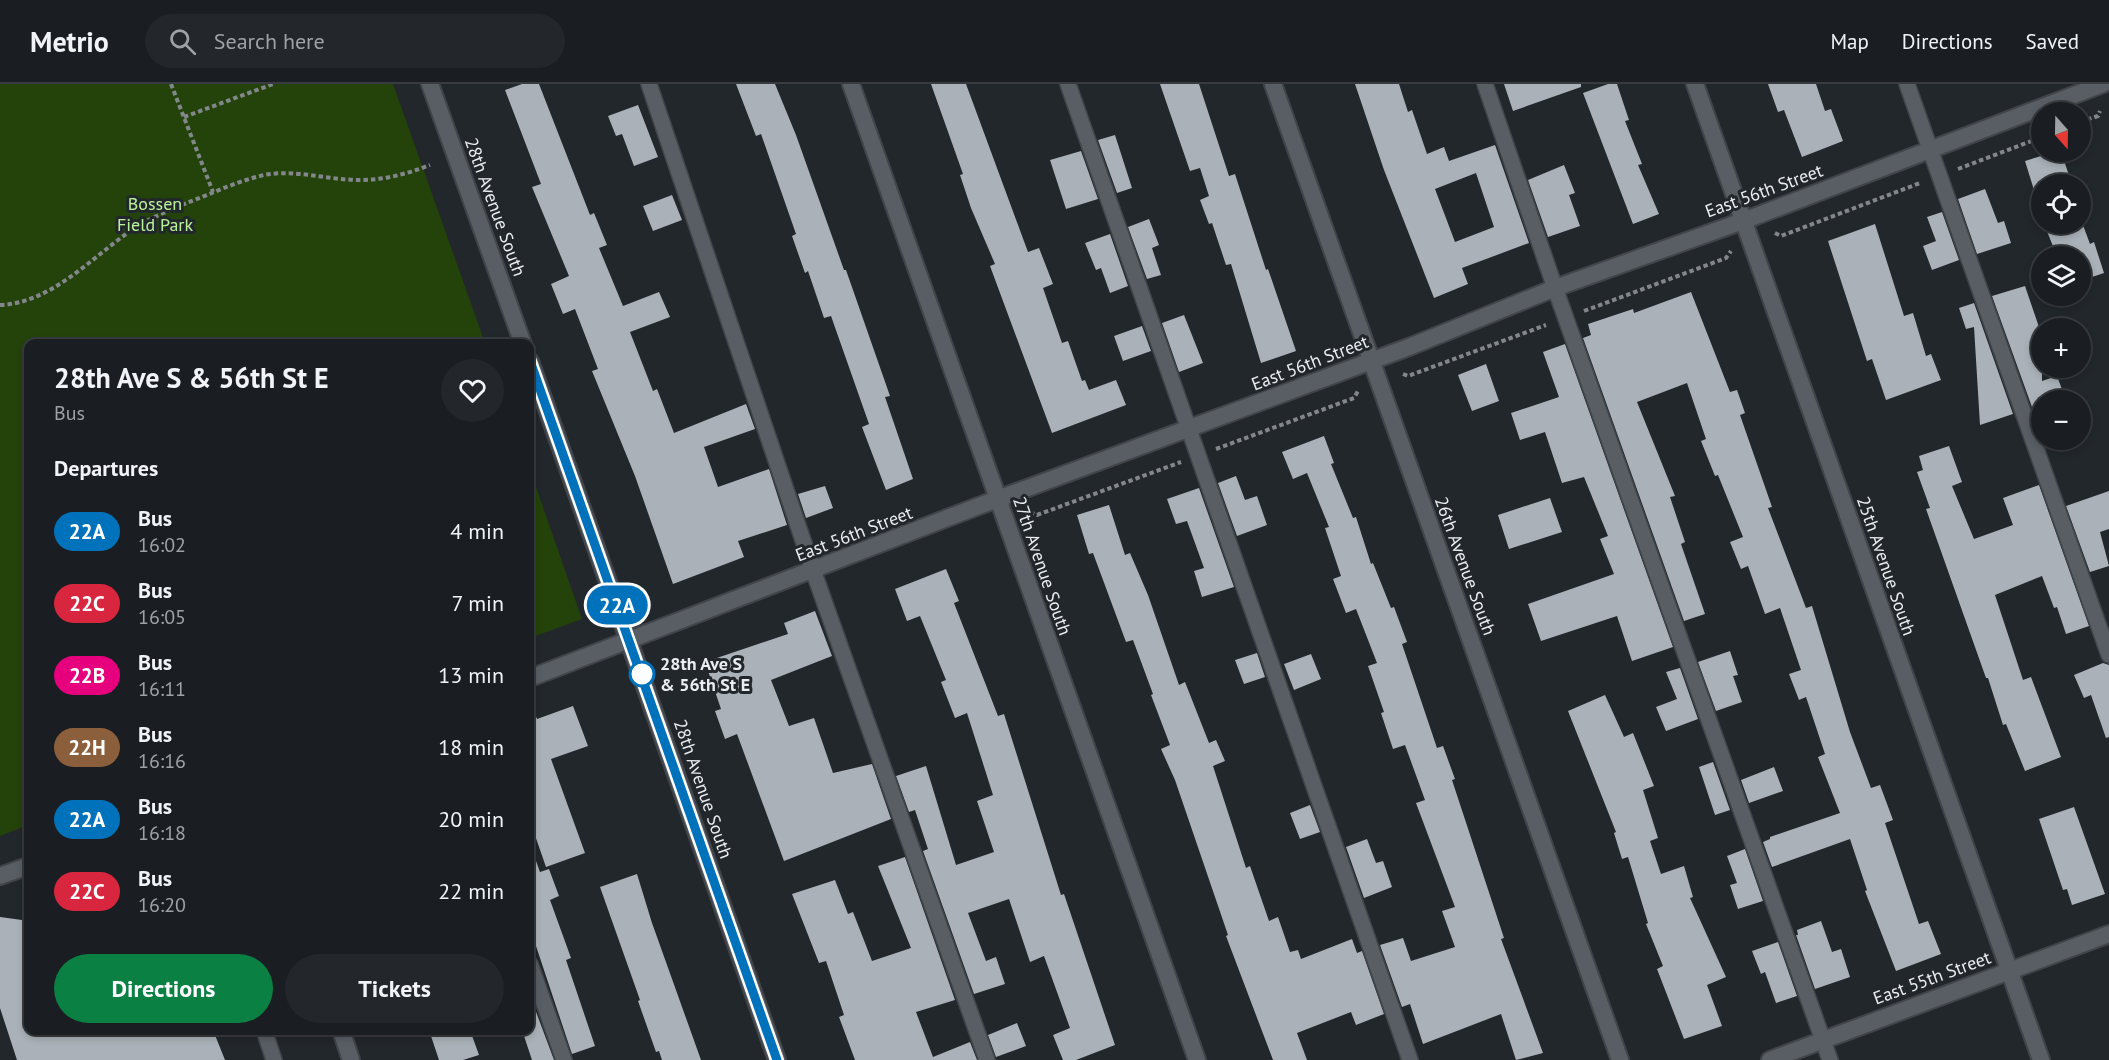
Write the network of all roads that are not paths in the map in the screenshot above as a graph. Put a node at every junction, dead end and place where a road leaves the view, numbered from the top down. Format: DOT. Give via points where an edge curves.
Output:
graph roads {
  1 [pos="430,84"];
  2 [pos="649,84"];
  3 [pos="851,84"];
  4 [pos="1068,84"];
  5 [pos="1273,84"];
  6 [pos="1485,84"];
  7 [pos="1695,84"];
  8 [pos="1907,84"];
  9 [pos="2103,84"];
  10 [pos="1931,149"];
  11 [pos="1743,221"];
  12 [pos="1555,288"];
  13 [pos="521,339"];
  14 [pos="1370,360"];
  15 [pos="534,372"];
  16 [pos="1189,429"];
  17 [pos="998,499"];
  18 [pos="813,570"];
  19 [pos="630,641"];
  20 [pos="2109,655"];
  21 [pos="534,677"];
  22 [pos="24,867"];
  23 [pos="0,876"];
  24 [pos="2109,934"];
  25 [pos="2008,971"];
  26 [pos="534,975"];
  27 [pos="266,1035"];
  28 [pos="343,1035"];
  29 [pos="1823,1040"];
  30 [pos="274,1060"];
  31 [pos="351,1060"];
  32 [pos="564,1060"];
  33 [pos="777,1060"];
  34 [pos="987,1060"];
  35 [pos="1197,1060"];
  36 [pos="1410,1060"];
  37 [pos="1620,1060"];
  38 [pos="1770,1060"];
  39 [pos="1830,1060"];
  40 [pos="2041,1060"];
  1 -- 13 [label="street, 28th Avenue South"];
  2 -- 18 [label="lane"];
  3 -- 17 [label="street, 27th Avenue South"];
  4 -- 16 [label="lane"];
  5 -- 14 [label="street, 26th Avenue South"];
  6 -- 12 [label="lane"];
  7 -- 11 [label="street, 25th Avenue South"];
  8 -- 10 [label="lane"];
  9 -- 10 [label="street, East 56th Street"];
  10 -- 11 [label="street, East 56th Street"];
  10 -- 20 [label="lane"];
  11 -- 12 [label="street, East 56th Street"];
  11 -- 25 [label="street, 25th Avenue South"];
  12 -- 14 [label="street, East 56th Street"];
  12 -- 29 [label="lane"];
  14 -- 16 [label="street, East 56th Street"];
  14 -- 37 [label="street, 26th Avenue South"];
  15 -- 19 [label="street, 28th Avenue South"];
  16 -- 17 [label="street, East 56th Street"];
  16 -- 36 [label="lane"];
  17 -- 18 [label="street, East 56th Street"];
  17 -- 35 [label="street, 27th Avenue South"];
  18 -- 19 [label="street, East 56th Street"];
  18 -- 34 [label="lane"];
  19 -- 21 [label="street, East 56th Street"];
  19 -- 33 [label="street, 28th Avenue South"];
  22 -- 23 [label="street"];
  24 -- 25 [label="street, East 55th Street"];
  25 -- 29 [label="street, East 55th Street"];
  25 -- 40 [label="street, 25th Avenue South"];
  26 -- 32 [label="lane"];
  27 -- 30 [label="lane"];
  28 -- 31 [label="street"];
  29 -- 38 [label="street, East 55th Street"];
  29 -- 39 [label="lane"];
}
